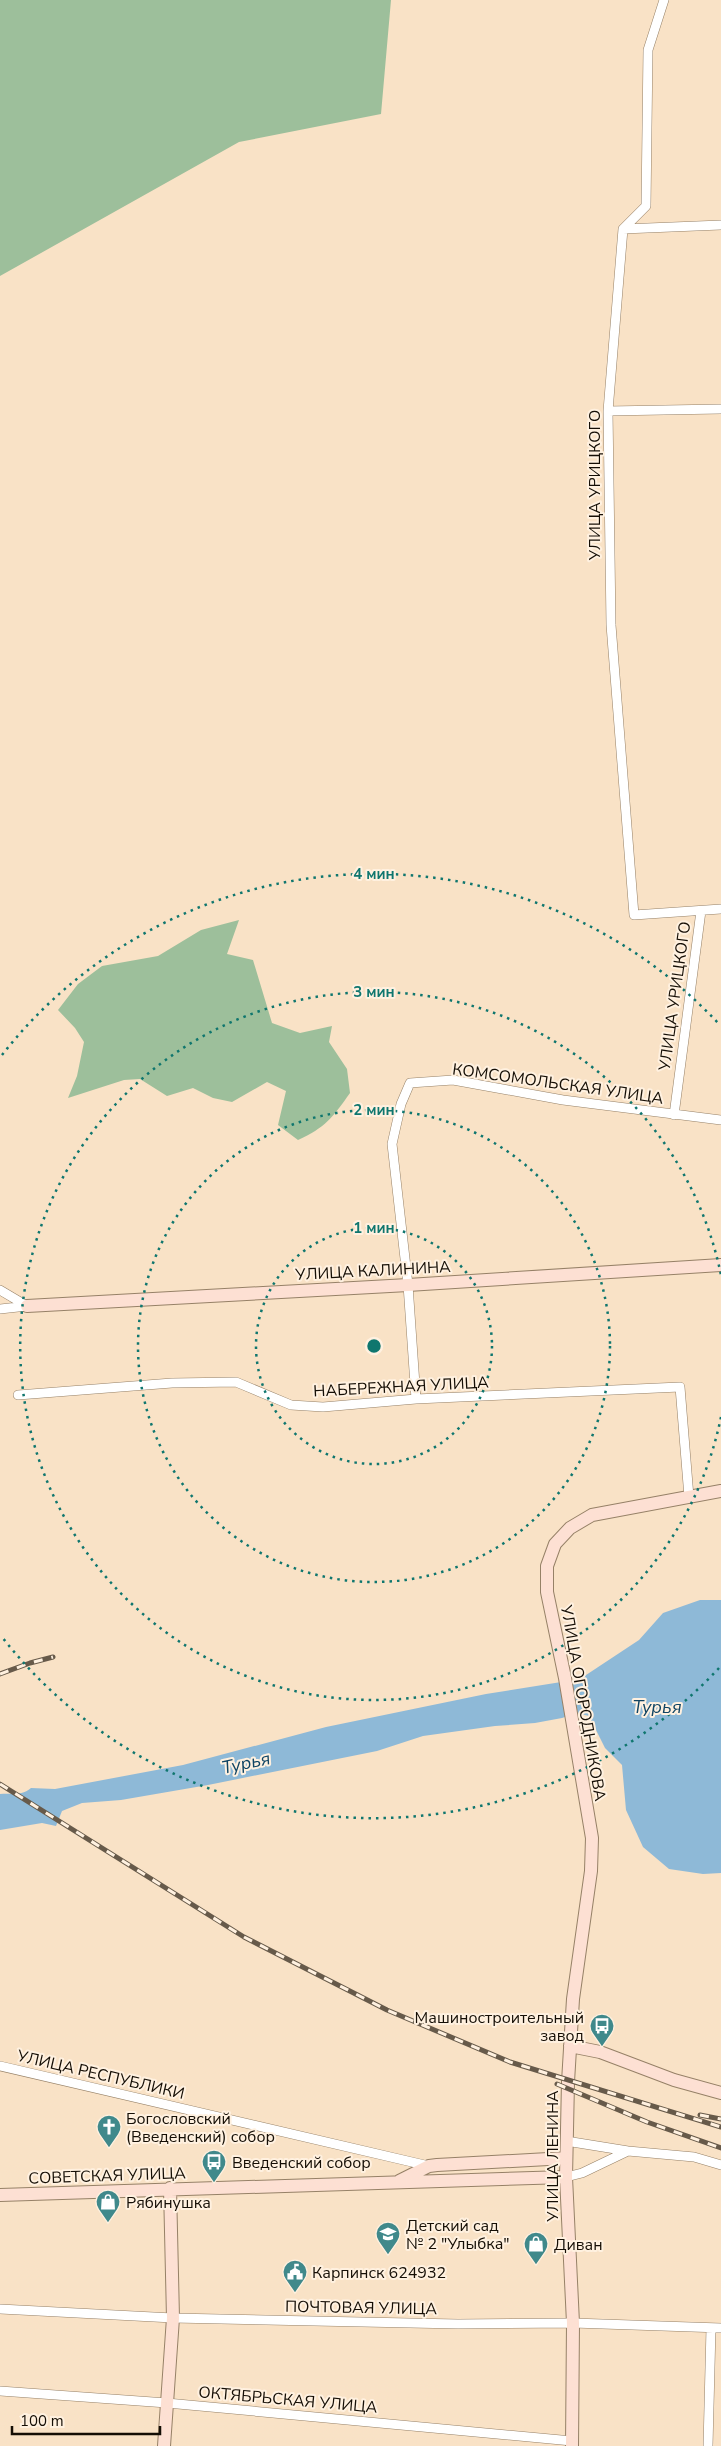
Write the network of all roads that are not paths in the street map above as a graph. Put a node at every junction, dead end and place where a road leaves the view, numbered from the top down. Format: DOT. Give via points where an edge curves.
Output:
graph roads {
  1 [pos="664,0"];
  2 [pos="721,225"];
  3 [pos="623,229"];
  4 [pos="721,409"];
  5 [pos="608,411"];
  6 [pos="721,909"];
  7 [pos="700,911"];
  8 [pos="674,1115"];
  9 [pos="721,1120"];
  10 [pos="721,1265"];
  11 [pos="408,1285"];
  12 [pos="0,1290"];
  13 [pos="28,1306"];
  14 [pos="0,1309"];
  15 [pos="18,1395"];
  16 [pos="416,1399"];
  17 [pos="721,1491"];
  18 [pos="690,1497"];
  19 [pos="570,2046"];
  20 [pos="0,2066"];
  21 [pos="721,2093"];
  22 [pos="566,2142"];
  23 [pos="628,2152"];
  24 [pos="566,2158"];
  25 [pos="721,2165"];
  26 [pos="429,2166"];
  27 [pos="566,2176"];
  28 [pos="394,2183"];
  29 [pos="170,2188"];
  30 [pos="0,2195"];
  31 [pos="0,2310"];
  32 [pos="173,2318"];
  33 [pos="573,2323"];
  34 [pos="711,2328"];
  35 [pos="721,2328"];
  36 [pos="0,2390"];
  37 [pos="167,2403"];
  38 [pos="572,2444"];
  39 [pos="164,2446"];
  40 [pos="708,2446"];
  1 -- 3 [label="street" via="648,50 646,206"];
  2 -- 3 [label="street"];
  3 -- 5 [label="street, УЛИЦА УРИЦКОГО"];
  4 -- 5 [label="street"];
  5 -- 7 [label="street, УЛИЦА УРИЦКОГО" via="611,625 634,915"];
  6 -- 7 [label="street, УЛИЦА УРИЦКОГО"];
  7 -- 8 [label="street, УЛИЦА УРИЦКОГО"];
  8 -- 9 [label="street, КОМСОМОЛЬСКАЯ УЛИЦА"];
  8 -- 11 [label="street, КОМСОМОЛЬСКАЯ УЛИЦА" via="563,1100 453,1080 410,1083 401,1104 392,1144"];
  10 -- 11 [label="street, УЛИЦА КАЛИНИНА"];
  11 -- 13 [label="street, УЛИЦА КАЛИНИНА"];
  11 -- 16 [label="street, КОМСОМОЛЬСКАЯ УЛИЦА"];
  12 -- 13 [label="street"];
  13 -- 14 [label="street"];
  15 -- 16 [label="street, НАБЕРЕЖНАЯ УЛИЦА" via="172,1382 236,1382 291,1405 323,1408"];
  16 -- 18 [label="street, НАБЕРЕЖНАЯ УЛИЦА" via="680,1387"];
  17 -- 18 [label="street, УЛИЦА ОГОРОДНИКОВА"];
  18 -- 19 [label="street, УЛИЦА ОГОРОДНИКОВА" via="592,1515 570,1528 555,1544 547,1566 547,1592 566,1678 592,1838"];
  19 -- 21 [label="street" via="600,2052 674,2080"];
  19 -- 22 [label="street, УЛИЦА ЛЕНИНА"];
  20 -- 26 [label="street, УЛИЦА РЕСПУБЛИКИ"];
  22 -- 23 [label="street"];
  22 -- 24 [label="street, УЛИЦА ЛЕНИНА"];
  23 -- 25 [label="street" via="694,2157"];
  23 -- 27 [label="street" via="582,2174"];
  24 -- 26 [label="street, СОВЕТСКАЯ УЛИЦА"];
  24 -- 27 [label="street, УЛИЦА ЛЕНИНА"];
  26 -- 28 [label="street, СОВЕТСКАЯ УЛИЦА"];
  27 -- 28 [label="street, СОВЕТСКАЯ УЛИЦА"];
  27 -- 33 [label="street, УЛИЦА ЛЕНИНА"];
  28 -- 29 [label="street, СОВЕТСКАЯ УЛИЦА"];
  29 -- 30 [label="street, СОВЕТСКАЯ УЛИЦА" via="113,2193"];
  29 -- 32 [label="street"];
  31 -- 32 [label="street, ПОЧТОВАЯ УЛИЦА"];
  32 -- 33 [label="street, ПОЧТОВАЯ УЛИЦА"];
  32 -- 37 [label="street"];
  33 -- 34 [label="street, ПОЧТОВАЯ УЛИЦА"];
  33 -- 38 [label="street, УЛИЦА ЛЕНИНА"];
  34 -- 35 [label="street, ПОЧТОВАЯ УЛИЦА"];
  34 -- 40 [label="street"];
  36 -- 37 [label="street, ОКТЯБРЬСКАЯ УЛИЦА"];
  37 -- 38 [label="street, ОКТЯБРЬСКАЯ УЛИЦА"];
  37 -- 39 [label="street"];
}
